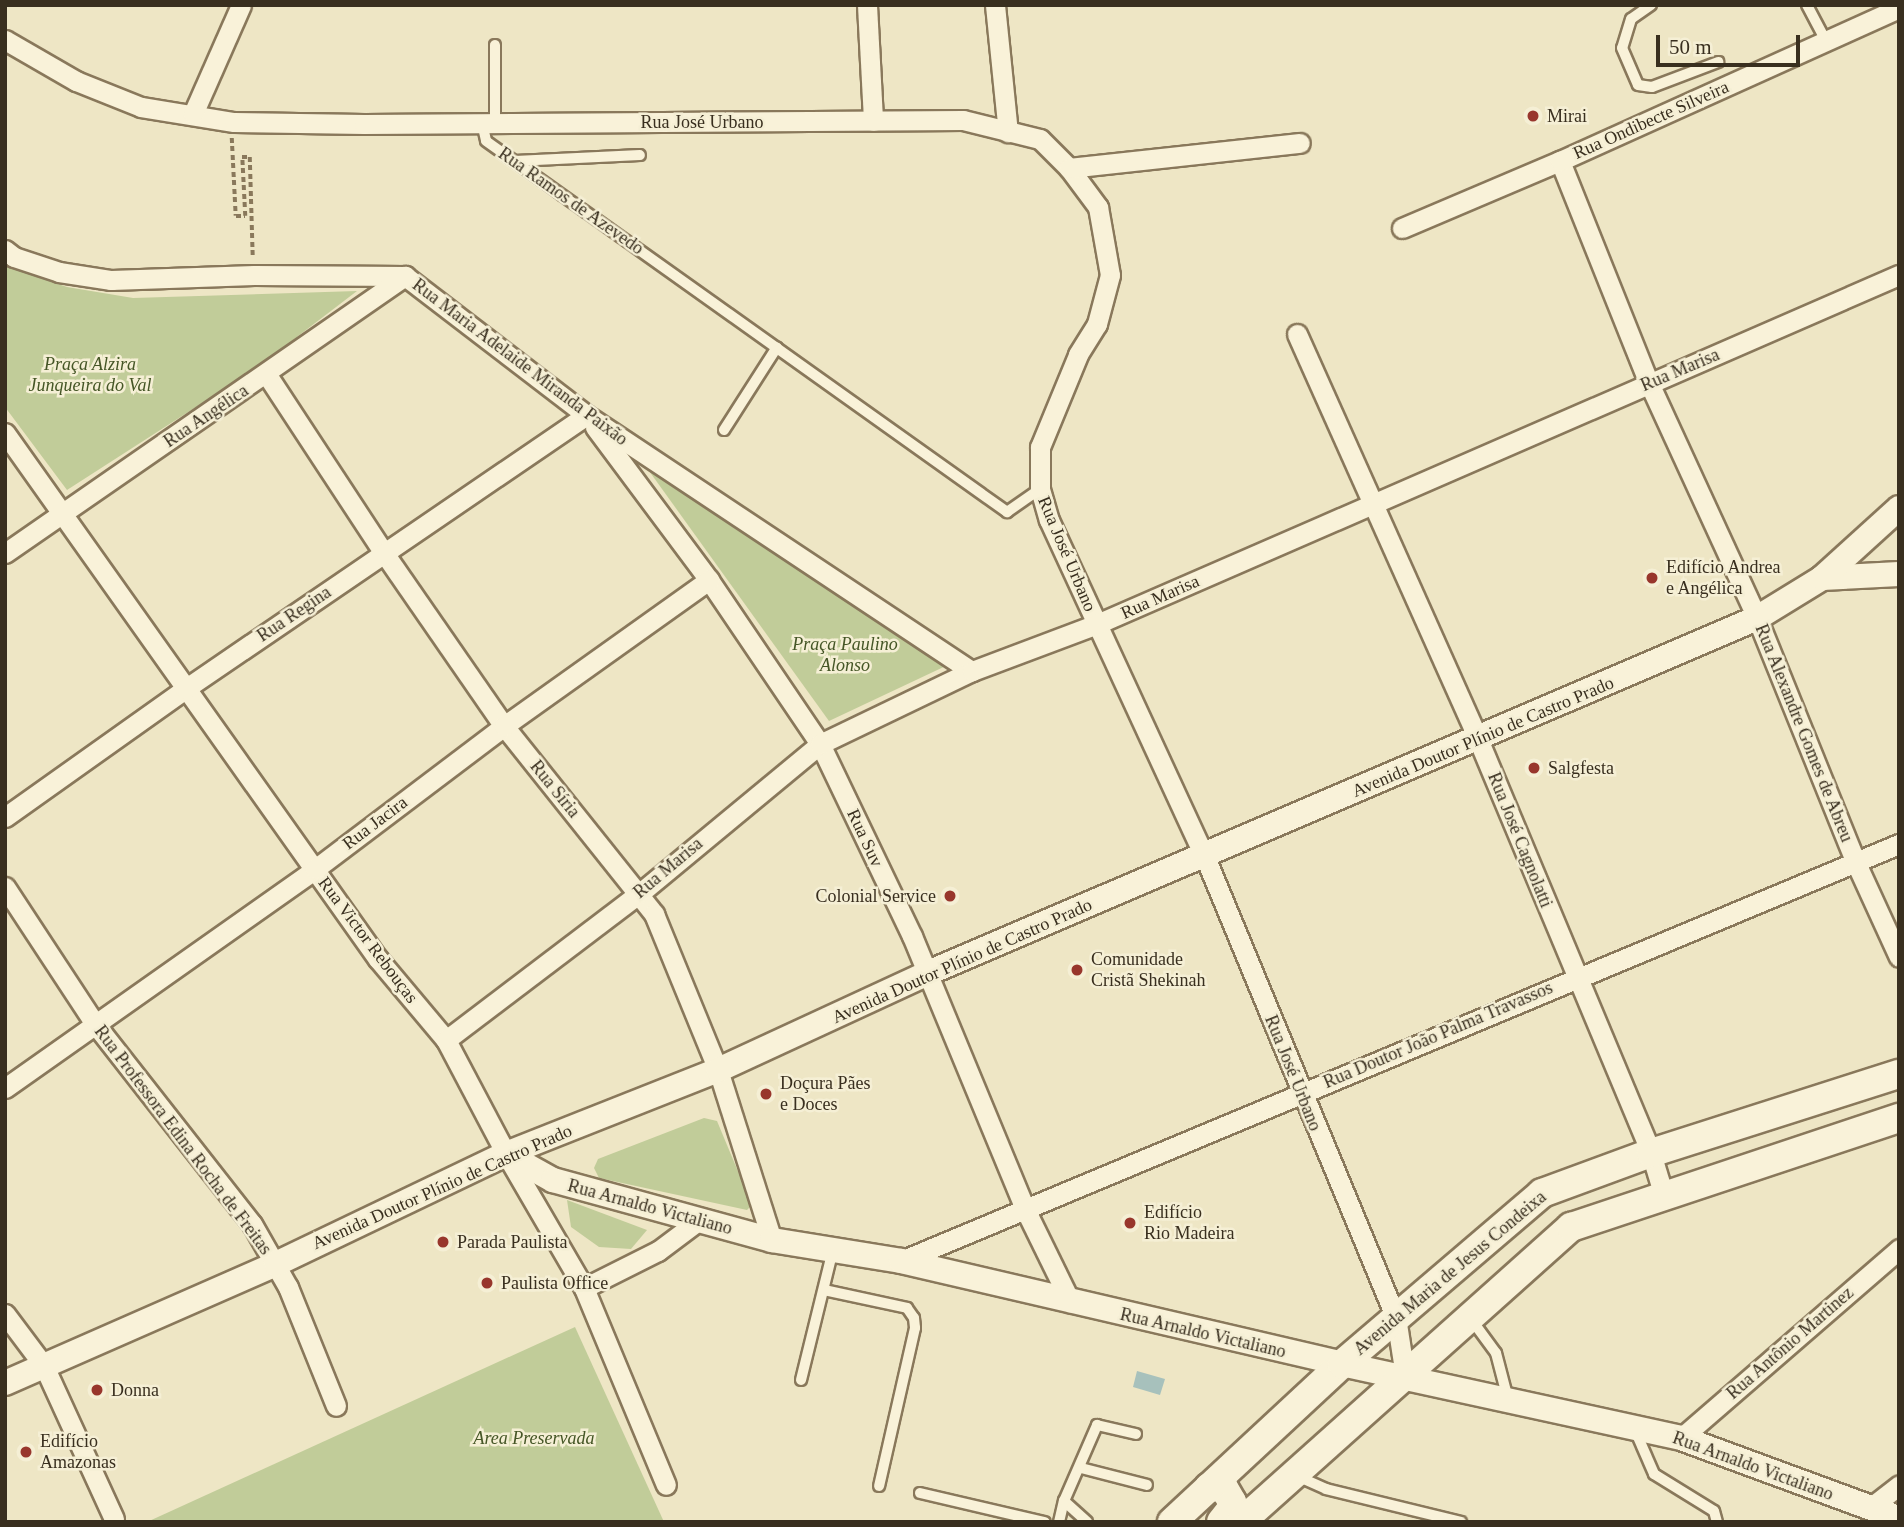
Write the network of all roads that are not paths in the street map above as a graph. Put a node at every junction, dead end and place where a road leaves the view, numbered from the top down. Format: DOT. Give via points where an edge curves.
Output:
graph roads {
  1 [pos="241,5"];
  2 [pos="867,5"];
  3 [pos="995,5"];
  4 [pos="1651,5"];
  5 [pos="1807,5"];
  6 [pos="1899,8"];
  7 [pos="5,40"];
  8 [pos="1826,41"];
  9 [pos="495,45"];
  10 [pos="1718,62"];
  11 [pos="193,114"];
  12 [pos="873,121"];
  13 [pos="489,123"];
  14 [pos="1008,132"];
  15 [pos="1300,143"];
  16 [pos="640,155"];
  17 [pos="514,161"];
  18 [pos="1560,161"];
  19 [pos="1069,168"];
  20 [pos="1402,228"];
  21 [pos="5,250"];
  22 [pos="1899,275"];
  23 [pos="405,276"];
  24 [pos="1297,334"];
  25 [pos="777,347"];
  26 [pos="267,374"];
  27 [pos="1650,383"];
  28 [pos="586,415"];
  29 [pos="724,430"];
  30 [pos="5,433"];
  31 [pos="1040,489"];
  32 [pos="1373,502"];
  33 [pos="1899,508"];
  34 [pos="62,512"];
  35 [pos="5,553"];
  36 [pos="384,553"];
  37 [pos="1899,574"];
  38 [pos="1822,578"];
  39 [pos="709,580"];
  40 [pos="1757,618"];
  41 [pos="1097,624"];
  42 [pos="972,671"];
  43 [pos="186,689"];
  44 [pos="504,726"];
  45 [pos="1478,739"];
  46 [pos="820,744"];
  47 [pos="5,817"];
  48 [pos="1899,844"];
  49 [pos="1205,857"];
  50 [pos="1856,863"];
  51 [pos="315,869"];
  52 [pos="5,887"];
  53 [pos="640,893"];
  54 [pos="1899,957"];
  55 [pos="928,973"];
  56 [pos="1576,976"];
  57 [pos="95,1024"];
  58 [pos="446,1040"];
  59 [pos="718,1070"];
  60 [pos="1899,1074"];
  61 [pos="5,1087"];
  62 [pos="1301,1094"];
  63 [pos="1899,1118"];
  64 [pos="1651,1153"];
  65 [pos="506,1154"];
  66 [pos="1664,1196"];
  67 [pos="1026,1211"];
  68 [pos="698,1221"];
  69 [pos="772,1240"];
  70 [pos="833,1250"];
  71 [pos="1899,1250"];
  72 [pos="901,1261"];
  73 [pos="276,1264"];
  74 [pos="584,1288"];
  75 [pos="824,1290"];
  76 [pos="1070,1303"];
  77 [pos="5,1314"];
  78 [pos="1396,1317"];
  79 [pos="1470,1317"];
  80 [pos="1342,1364"];
  81 [pos="44,1366"];
  82 [pos="1405,1377"];
  83 [pos="801,1380"];
  84 [pos="5,1383"];
  85 [pos="1508,1399"];
  86 [pos="336,1406"];
  87 [pos="1634,1426"];
  88 [pos="1136,1434"];
  89 [pos="1681,1438"];
  90 [pos="1081,1468"];
  91 [pos="1293,1475"];
  92 [pos="666,1485"];
  93 [pos="1147,1485"];
  94 [pos="1899,1485"];
  95 [pos="879,1486"];
  96 [pos="1209,1487"];
  97 [pos="920,1493"];
  98 [pos="1064,1501"];
  99 [pos="1870,1508"];
  100 [pos="114,1518"];
  101 [pos="1899,1518"];
  102 [pos="1022,1519"];
  103 [pos="1045,1522"];
  104 [pos="1059,1522"];
  105 [pos="1087,1522"];
  106 [pos="1172,1522"];
  107 [pos="1221,1522"];
  108 [pos="1241,1522"];
  109 [pos="1461,1522"];
  110 [pos="1717,1522"];
  1 -- 11 [label="street"];
  2 -- 12 [label="street"];
  3 -- 14 [label="street"];
  4 -- 10 [label="lane" via="1630,19 1622,48 1638,85 1660,85"];
  5 -- 8 [label="lane"];
  6 -- 8 [label="street, Rua Ondibecte Silveira"];
  7 -- 11 [label="street" via="76,81 141,107"];
  8 -- 18 [label="street, Rua Ondibecte Silveira"];
  9 -- 13 [label="lane"];
  11 -- 13 [label="street" via="234,122"];
  12 -- 13 [label="street, Rua José Urbano"];
  12 -- 14 [label="street, Rua José Urbano" via="963,120"];
  13 -- 17 [label="lane, Rua Ramos de Azevedo" via="486,141"];
  14 -- 19 [label="street, Rua José Urbano" via="1040,139"];
  15 -- 19 [label="street"];
  16 -- 17 [label="lane"];
  17 -- 25 [label="lane, Rua Ramos de Azevedo"];
  18 -- 20 [label="street, Rua Ondibecte Silveira"];
  18 -- 27 [label="street, Rua Alexandre Gomes de Abreu"];
  19 -- 31 [label="street, Rua José Urbano" via="1098,207 1111,275 1097,324 1077,355 1040,447"];
  21 -- 23 [label="street, Rua Maria Adelaide Miranda Paixão" via="60,272 111,280"];
  22 -- 27 [label="street, Rua Marisa"];
  23 -- 26 [label="street, Rua Angélica"];
  23 -- 28 [label="street, Rua Maria Adelaide Miranda Paixão"];
  24 -- 32 [label="street, Rua José Cagnolatti"];
  25 -- 29 [label="lane"];
  25 -- 31 [label="lane, Rua Ramos de Azevedo" via="1007,512"];
  26 -- 34 [label="street, Rua Angélica"];
  26 -- 36 [label="street, Rua Síria"];
  27 -- 32 [label="street, Rua Marisa"];
  27 -- 40 [label="street, Rua Alexandre Gomes de Abreu"];
  28 -- 36 [label="street, Rua Regina"];
  28 -- 39 [label="street, Rua Suv"];
  28 -- 42 [label="street, Rua Maria Adelaide Miranda Paixão"];
  30 -- 34 [label="street, Rua Victor Rebouças"];
  31 -- 41 [label="street, Rua José Urbano" via="1049,520"];
  32 -- 41 [label="street, Rua Marisa"];
  32 -- 45 [label="street, Rua José Cagnolatti"];
  33 -- 38 [label="street, Avenida Doutor Plínio de Castro Prado"];
  34 -- 35 [label="street, Rua Angélica"];
  34 -- 43 [label="street, Rua Victor Rebouças"];
  36 -- 43 [label="street, Rua Regina"];
  36 -- 44 [label="street, Rua Síria"];
  37 -- 38 [label="street"];
  38 -- 40 [label="street, Avenida Doutor Plínio de Castro Prado"];
  39 -- 44 [label="street, Rua Jacira"];
  39 -- 46 [label="street, Rua Suv"];
  40 -- 45 [label="street, Avenida Doutor Plínio de Castro Prado"];
  40 -- 50 [label="street, Rua Alexandre Gomes de Abreu"];
  41 -- 42 [label="street, Rua Marisa"];
  41 -- 49 [label="street, Rua José Urbano"];
  42 -- 46 [label="street, Rua Marisa"];
  43 -- 47 [label="street, Rua Regina"];
  43 -- 51 [label="street, Rua Victor Rebouças"];
  44 -- 51 [label="street, Rua Jacira"];
  44 -- 53 [label="street, Rua Síria"];
  45 -- 49 [label="street, Avenida Doutor Plínio de Castro Prado"];
  45 -- 56 [label="street, Rua José Cagnolatti"];
  46 -- 53 [label="street, Rua Marisa"];
  46 -- 55 [label="street, Rua Suv"];
  48 -- 50 [label="street, Rua Doutor João Palma Travassos"];
  49 -- 55 [label="street, Avenida Doutor Plínio de Castro Prado"];
  49 -- 62 [label="street, Rua José Urbano"];
  50 -- 54 [label="street, Rua Alexandre Gomes de Abreu"];
  50 -- 56 [label="street, Rua Doutor João Palma Travassos"];
  51 -- 57 [label="street, Rua Jacira"];
  51 -- 58 [label="street, Rua Victor Rebouças" via="378,959"];
  52 -- 57 [label="street, Rua Professora Edina Rocha de Freitas"];
  53 -- 58 [label="street, Rua Marisa"];
  53 -- 59 [label="street, Rua Síria"];
  55 -- 59 [label="street, Avenida Doutor Plínio de Castro Prado"];
  55 -- 67 [label="street, Rua Suv"];
  56 -- 62 [label="street, Rua Doutor João Palma Travassos"];
  56 -- 64 [label="street, Rua José Cagnolatti"];
  57 -- 61 [label="street, Rua Jacira"];
  57 -- 73 [label="street, Rua Professora Edina Rocha de Freitas" via="252,1224"];
  58 -- 65 [label="street, Rua Victor Rebouças"];
  59 -- 65 [label="street, Avenida Doutor Plínio de Castro Prado"];
  59 -- 69 [label="street, Rua Síria"];
  60 -- 64 [label="main road, Avenida Maria de Jesus Condeixa"];
  62 -- 67 [label="street, Rua Doutor João Palma Travassos"];
  62 -- 78 [label="street, Rua José Urbano"];
  63 -- 66 [label="main road"];
  64 -- 66 [label="street, Rua José Cagnolatti"];
  64 -- 78 [label="main road, Avenida Maria de Jesus Condeixa" via="1542,1193"];
  65 -- 68 [label="street, Rua Arnaldo Victaliano" via="554,1180"];
  65 -- 73 [label="street, Avenida Doutor Plínio de Castro Prado"];
  65 -- 74 [label="street, Rua Victor Rebouças"];
  66 -- 79 [label="main road" via="1571,1227"];
  67 -- 72 [label="street, Rua Doutor João Palma Travassos"];
  67 -- 76 [label="street, Rua Suv"];
  68 -- 69 [label="street, Rua Arnaldo Victaliano"];
  68 -- 74 [label="street" via="658,1251"];
  69 -- 70 [label="street, Rua Arnaldo Victaliano"];
  70 -- 72 [label="street, Rua Arnaldo Victaliano"];
  70 -- 75 [label="lane"];
  71 -- 89 [label="street, Rua Antônio Martinez"];
  72 -- 76 [label="street, Rua Arnaldo Victaliano"];
  73 -- 81 [label="street, Avenida Doutor Plínio de Castro Prado"];
  73 -- 86 [label="street, Rua Professora Edina Rocha de Freitas"];
  74 -- 92 [label="street, Rua Victor Rebouças"];
  75 -- 83 [label="lane"];
  75 -- 95 [label="lane" via="906,1308 914,1318"];
  76 -- 80 [label="street, Rua Arnaldo Victaliano"];
  77 -- 81 [label="street"];
  78 -- 80 [label="main road, Avenida Maria de Jesus Condeixa"];
  78 -- 82 [label="street, Rua José Urbano"];
  79 -- 82 [label="main road"];
  79 -- 85 [label="lane" via="1496,1353"];
  80 -- 82 [label="street, Rua Arnaldo Victaliano"];
  80 -- 96 [label="main road, Avenida Maria de Jesus Condeixa"];
  81 -- 84 [label="street, Avenida Doutor Plínio de Castro Prado"];
  81 -- 100 [label="street"];
  82 -- 85 [label="street, Rua Arnaldo Victaliano"];
  82 -- 91 [label="main road"];
  85 -- 87 [label="street, Rua Arnaldo Victaliano"];
  87 -- 89 [label="street, Rua Arnaldo Victaliano"];
  87 -- 110 [label="lane" via="1654,1474 1714,1511"];
  88 -- 90 [label="lane" via="1097,1425"];
  89 -- 99 [label="street, Rua Arnaldo Victaliano"];
  90 -- 93 [label="lane"];
  90 -- 98 [label="lane"];
  91 -- 108 [label="main road"];
  91 -- 109 [label="lane" via="1326,1489"];
  94 -- 99 [label="street"];
  96 -- 106 [label="main road, Avenida Maria de Jesus Condeixa"];
  96 -- 107 [label="main road" via="1224,1488 1232,1502"];
  97 -- 102 [label="lane"];
  98 -- 104 [label="lane"];
  98 -- 105 [label="lane"];
  99 -- 101 [label="street, Rua Arnaldo Victaliano"];
  102 -- 103 [label="lane"];
}
